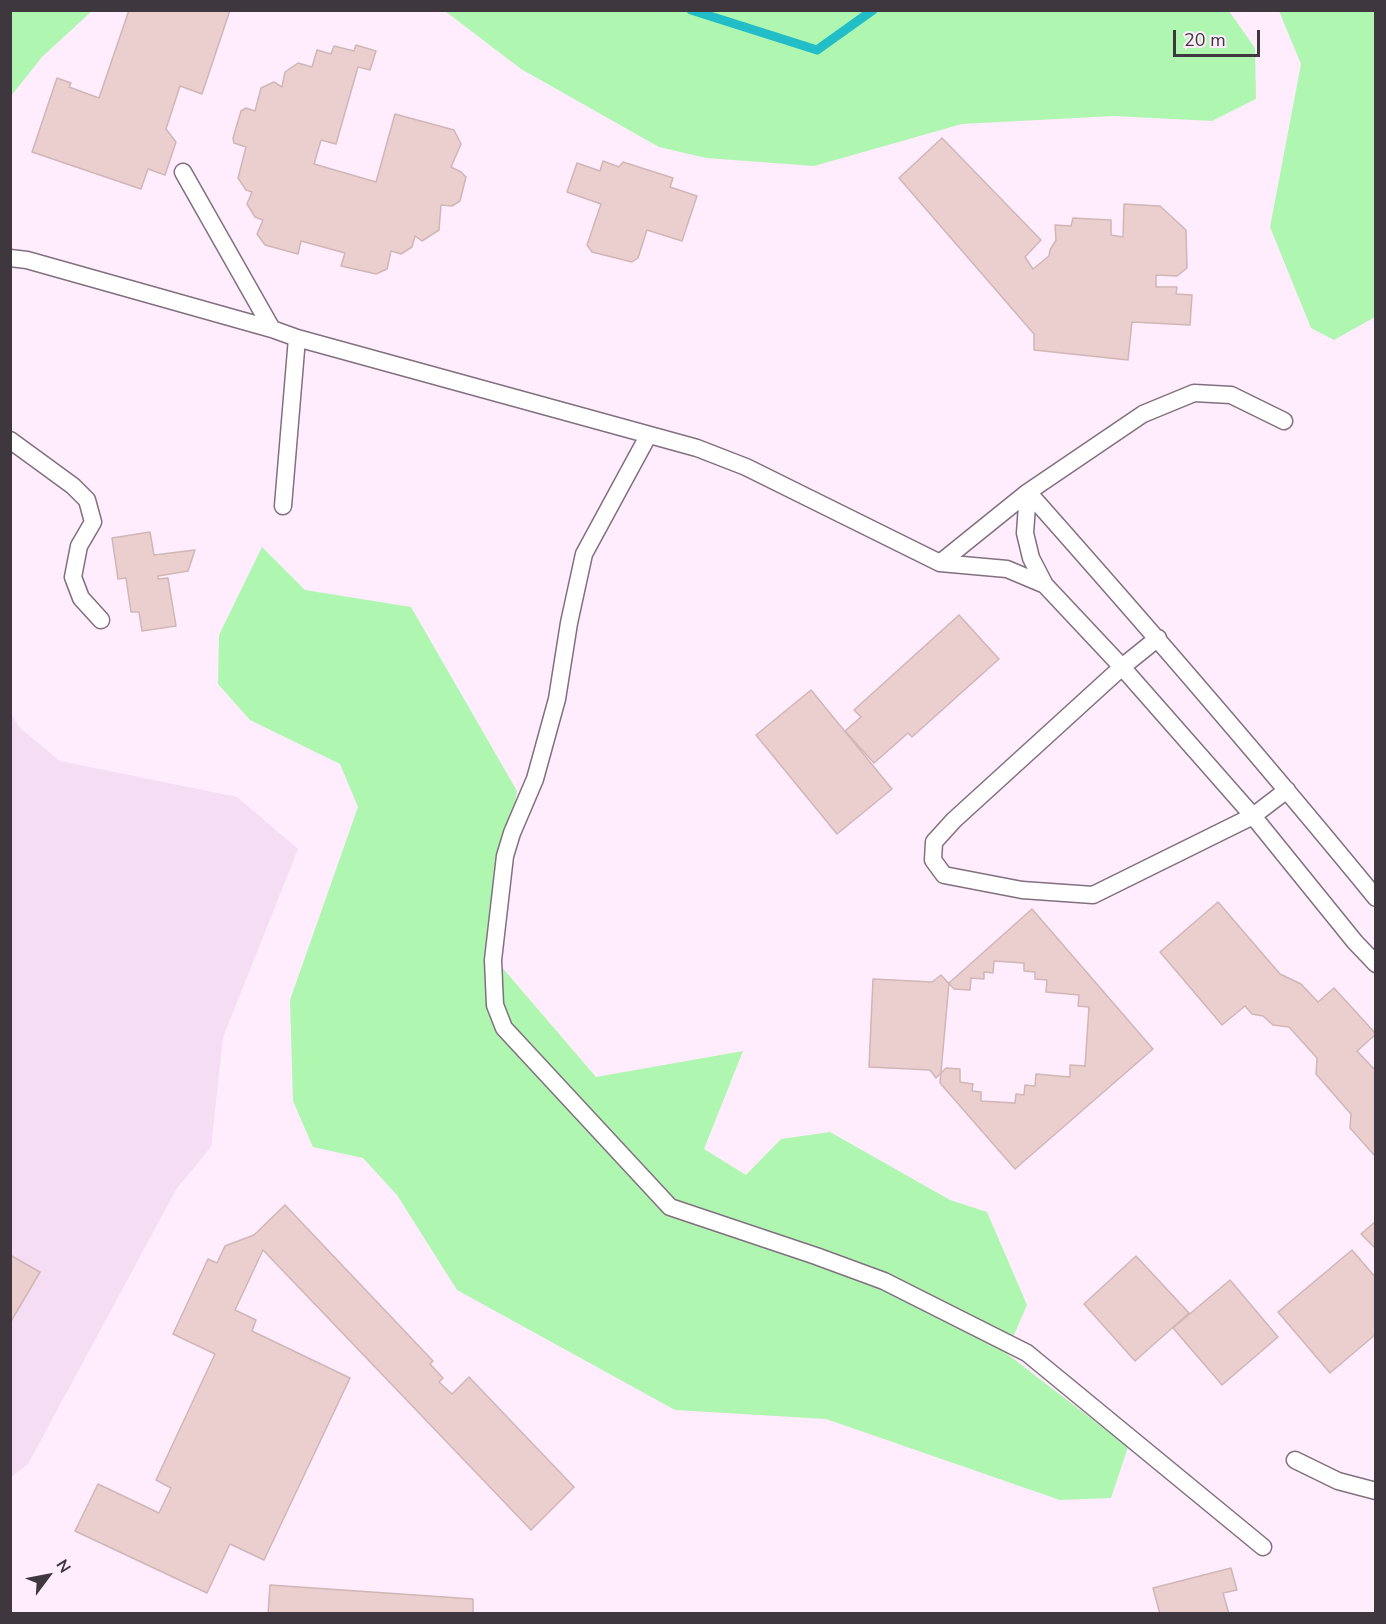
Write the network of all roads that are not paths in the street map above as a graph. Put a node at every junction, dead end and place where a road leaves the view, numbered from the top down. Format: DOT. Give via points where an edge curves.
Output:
graph roads {
  1 [pos="183,172"];
  2 [pos="10,258"];
  3 [pos="273,329"];
  4 [pos="297,338"];
  5 [pos="1284,421"];
  6 [pos="648,436"];
  7 [pos="10,440"];
  8 [pos="1028,492"];
  9 [pos="283,506"];
  10 [pos="940,563"];
  11 [pos="1045,585"];
  12 [pos="101,620"];
  13 [pos="1158,638"];
  14 [pos="1122,667"];
  15 [pos="1287,790"];
  16 [pos="1253,816"];
  17 [pos="1376,898"];
  18 [pos="1376,964"];
  19 [pos="1295,1460"];
  20 [pos="1376,1491"];
  21 [pos="1263,1547"];
  1 -- 3 [label="lane"];
  2 -- 3 [label="lane"];
  3 -- 4 [label="lane"];
  4 -- 6 [label="lane"];
  4 -- 9 [label="lane"];
  5 -- 8 [label="lane" via="1231,395 1194,393 1143,414"];
  6 -- 10 [label="lane" via="746,466"];
  6 -- 21 [label="lane" via="584,554 557,699 535,779 505,856 493,960 495,1005 504,1028 670,1207 884,1281 1027,1353"];
  7 -- 12 [label="lane" via="87,500 93,522 79,546 73,578 81,597"];
  8 -- 10 [label="lane"];
  8 -- 11 [label="lane" via="1025,533 1031,558"];
  8 -- 13 [label="lane"];
  10 -- 11 [label="lane" via="1007,569"];
  11 -- 14 [label="lane"];
  13 -- 14 [label="lane"];
  13 -- 15 [label="lane"];
  14 -- 16 [label="lane"];
  14 -- 16 [label="lane" via="934,842 933,860 944,875 1022,890 1094,895"];
  15 -- 16 [label="lane"];
  15 -- 17 [label="lane"];
  16 -- 18 [label="lane"];
  19 -- 20 [label="lane" via="1338,1481"];
}
